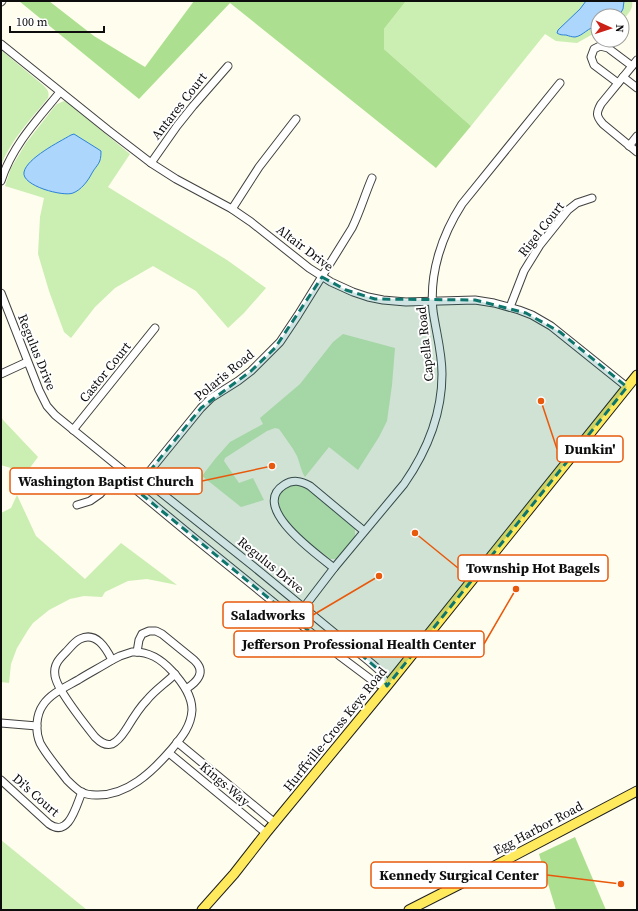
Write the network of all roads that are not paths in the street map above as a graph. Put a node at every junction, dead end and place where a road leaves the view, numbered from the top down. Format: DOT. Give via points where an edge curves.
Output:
graph roads {
  1 [pos="1,44"];
  2 [pos="637,60"];
  3 [pos="228,66"];
  4 [pos="632,66"];
  5 [pos="623,77"];
  6 [pos="560,83"];
  7 [pos="618,83"];
  8 [pos="637,88"];
  9 [pos="60,92"];
  10 [pos="296,119"];
  11 [pos="637,136"];
  12 [pos="629,146"];
  13 [pos="637,152"];
  14 [pos="151,163"];
  15 [pos="372,178"];
  16 [pos="1,181"];
  17 [pos="592,198"];
  18 [pos="232,209"];
  19 [pos="322,277"];
  20 [pos="1,293"];
  21 [pos="433,301"];
  22 [pos="510,307"];
  23 [pos="155,328"];
  24 [pos="27,362"];
  25 [pos="1,374"];
  26 [pos="637,375"];
  27 [pos="627,387"];
  28 [pos="73,430"];
  29 [pos="121,469"];
  30 [pos="131,477"];
  31 [pos="144,479"];
  32 [pos="135,489"];
  33 [pos="77,505"];
  34 [pos="364,531"];
  35 [pos="334,568"];
  36 [pos="304,607"];
  37 [pos="294,619"];
  38 [pos="348,644"];
  39 [pos="137,652"];
  40 [pos="339,656"];
  41 [pos="112,660"];
  42 [pos="175,674"];
  43 [pos="387,686"];
  44 [pos="186,689"];
  45 [pos="61,690"];
  46 [pos="1,723"];
  47 [pos="37,726"];
  48 [pos="177,742"];
  49 [pos="169,753"];
  50 [pos="1,780"];
  51 [pos="637,791"];
  52 [pos="82,792"];
  53 [pos="275,822"];
  54 [pos="266,834"];
  55 [pos="202,910"];
  56 [pos="409,910"];
  1 -- 9 [label="street, Altair Drive"];
  2 -- 4 [label="street"];
  3 -- 14 [label="street, Antares Court" via="192,106"];
  4 -- 5 [label="street"];
  4 -- 7 [label="street" via="608,48 600,46 594,50 591,57 594,65"];
  5 -- 7 [label="street"];
  5 -- 8 [label="street"];
  6 -- 21 [label="street, Capella Road" via="469,194 452,220 437,260"];
  7 -- 12 [label="street" via="597,114 599,120"];
  9 -- 14 [label="street, Altair Drive"];
  9 -- 16 [label="street" via="12,153"];
  10 -- 18 [label="street" via="259,167"];
  11 -- 12 [label="street"];
  12 -- 13 [label="street"];
  14 -- 18 [label="street, Altair Drive"];
  15 -- 19 [label="street, Polaris Road" via="358,217"];
  17 -- 22 [label="street, Rigel Court" via="568,210 540,245 524,270"];
  18 -- 19 [label="street, Altair Drive"];
  19 -- 21 [label="street, Altair Drive" via="346,290 375,299 399,302"];
  19 -- 31 [label="street, Polaris Road" via="275,348 238,381 211,398 201,408"];
  20 -- 24 [label="street, Regulus Drive"];
  21 -- 22 [label="street, Altair Drive" via="475,300"];
  21 -- 34 [label="street, Capella Road" via="442,375 435,424 412,473"];
  22 -- 27 [label="street, Altair Drive" via="551,326"];
  23 -- 28 [label="street, Castor Court"];
  24 -- 25 [label="street"];
  24 -- 28 [label="street, Regulus Drive" via="47,406"];
  26 -- 27 [label="main road, Hurffville-Cross Keys Road"];
  27 -- 43 [label="main road, Hurffville-Cross Keys Road"];
  28 -- 29 [label="street, Regulus Drive"];
  29 -- 30 [label="street, Regulus Drive"];
  29 -- 33 [label="street" via="100,494 90,501"];
  30 -- 31 [label="street, Regulus Drive"];
  30 -- 32 [label="street"];
  31 -- 32 [label="street, Polaris Road"];
  31 -- 36 [label="street, Regulus Drive"];
  32 -- 37 [label="street, Regulus Drive"];
  34 -- 35 [label="street, Capella Road"];
  34 -- 35 [label="street" via="302,482 287,482 277,490 274,504 285,525"];
  35 -- 36 [label="street, Capella Road"];
  36 -- 37 [label="street, Capella Road"];
  36 -- 38 [label="street, Regulus Drive"];
  37 -- 40 [label="street, Regulus Drive"];
  38 -- 40 [label="street"];
  38 -- 43 [label="street, Regulus Drive" via="379,670"];
  39 -- 41 [label="street"];
  39 -- 42 [label="street" via="159,659"];
  39 -- 44 [label="street" via="142,634 152,631 162,634 200,668 197,681"];
  40 -- 43 [label="street, Regulus Drive" via="373,681"];
  41 -- 45 [label="street"];
  41 -- 45 [label="street" via="99,642 91,638 78,640 55,666 54,675"];
  42 -- 44 [label="street"];
  42 -- 45 [label="street" via="147,700 120,738 109,744 102,743 95,737"];
  43 -- 53 [label="main road, Hurffville-Cross Keys Road"];
  44 -- 48 [label="street" via="192,710 191,719"];
  45 -- 47 [label="street" via="42,705"];
  46 -- 47 [label="street"];
  47 -- 52 [label="street" via="38,738 44,749 71,785"];
  48 -- 49 [label="street"];
  48 -- 53 [label="street, Kings Way"];
  49 -- 52 [label="street" via="149,773 128,787 104,795"];
  49 -- 54 [label="street, Kings Way"];
  50 -- 52 [label="street, Di's Court" via="49,824 59,828 70,820"];
  51 -- 56 [label="main road, Egg Harbor Road"];
  53 -- 54 [label="main road, Hurffville-Cross Keys Road"];
  54 -- 55 [label="main road, Hurffville-Cross Keys Road"];
}
